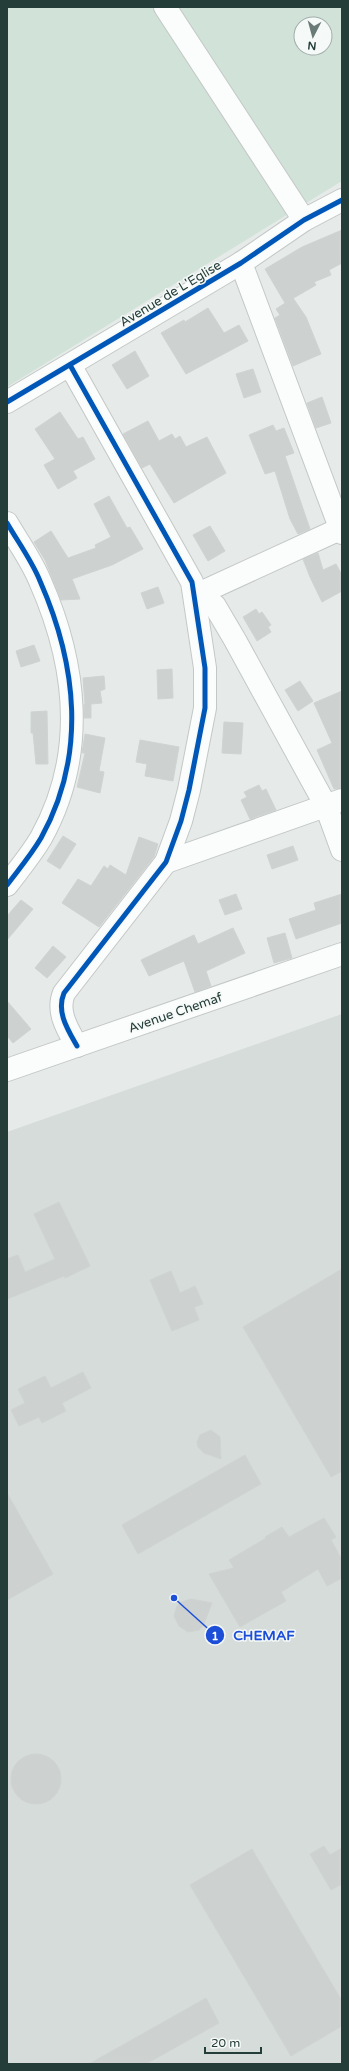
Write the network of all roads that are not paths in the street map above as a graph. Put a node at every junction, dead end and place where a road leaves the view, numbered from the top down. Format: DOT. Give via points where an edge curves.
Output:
graph roads {
  1 [pos="165,7"];
  2 [pos="342,200"];
  3 [pos="304,220"];
  4 [pos="241,263"];
  5 [pos="70,365"];
  6 [pos="7,402"];
  7 [pos="7,523"];
  8 [pos="341,530"];
  9 [pos="196,595"];
  10 [pos="334,803"];
  11 [pos="342,850"];
  12 [pos="166,862"];
  13 [pos="7,885"];
  14 [pos="342,954"];
  15 [pos="77,1046"];
  16 [pos="7,1070"];
  1 -- 3 [label="street"];
  2 -- 3 [label="street, Avenue de L'Eglise"];
  3 -- 4 [label="street, Avenue de L'Eglise"];
  4 -- 5 [label="street, Avenue de L'Eglise"];
  4 -- 8 [label="street"];
  5 -- 6 [label="street, Avenue de L'Eglise"];
  5 -- 9 [label="street" via="187,569"];
  7 -- 13 [label="street" via="40,579 52,612 64,653 73,716 69,755 61,793 41,837"];
  8 -- 9 [label="street"];
  9 -- 10 [label="street" via="215,606"];
  9 -- 12 [label="street" via="205,668 205,708 189,790"];
  10 -- 11 [label="street"];
  10 -- 12 [label="street"];
  12 -- 15 [label="street" via="64,993 61,1000 62,1016"];
  14 -- 15 [label="street, Avenue Chemaf"];
  15 -- 16 [label="street, Avenue Chemaf"];
}
